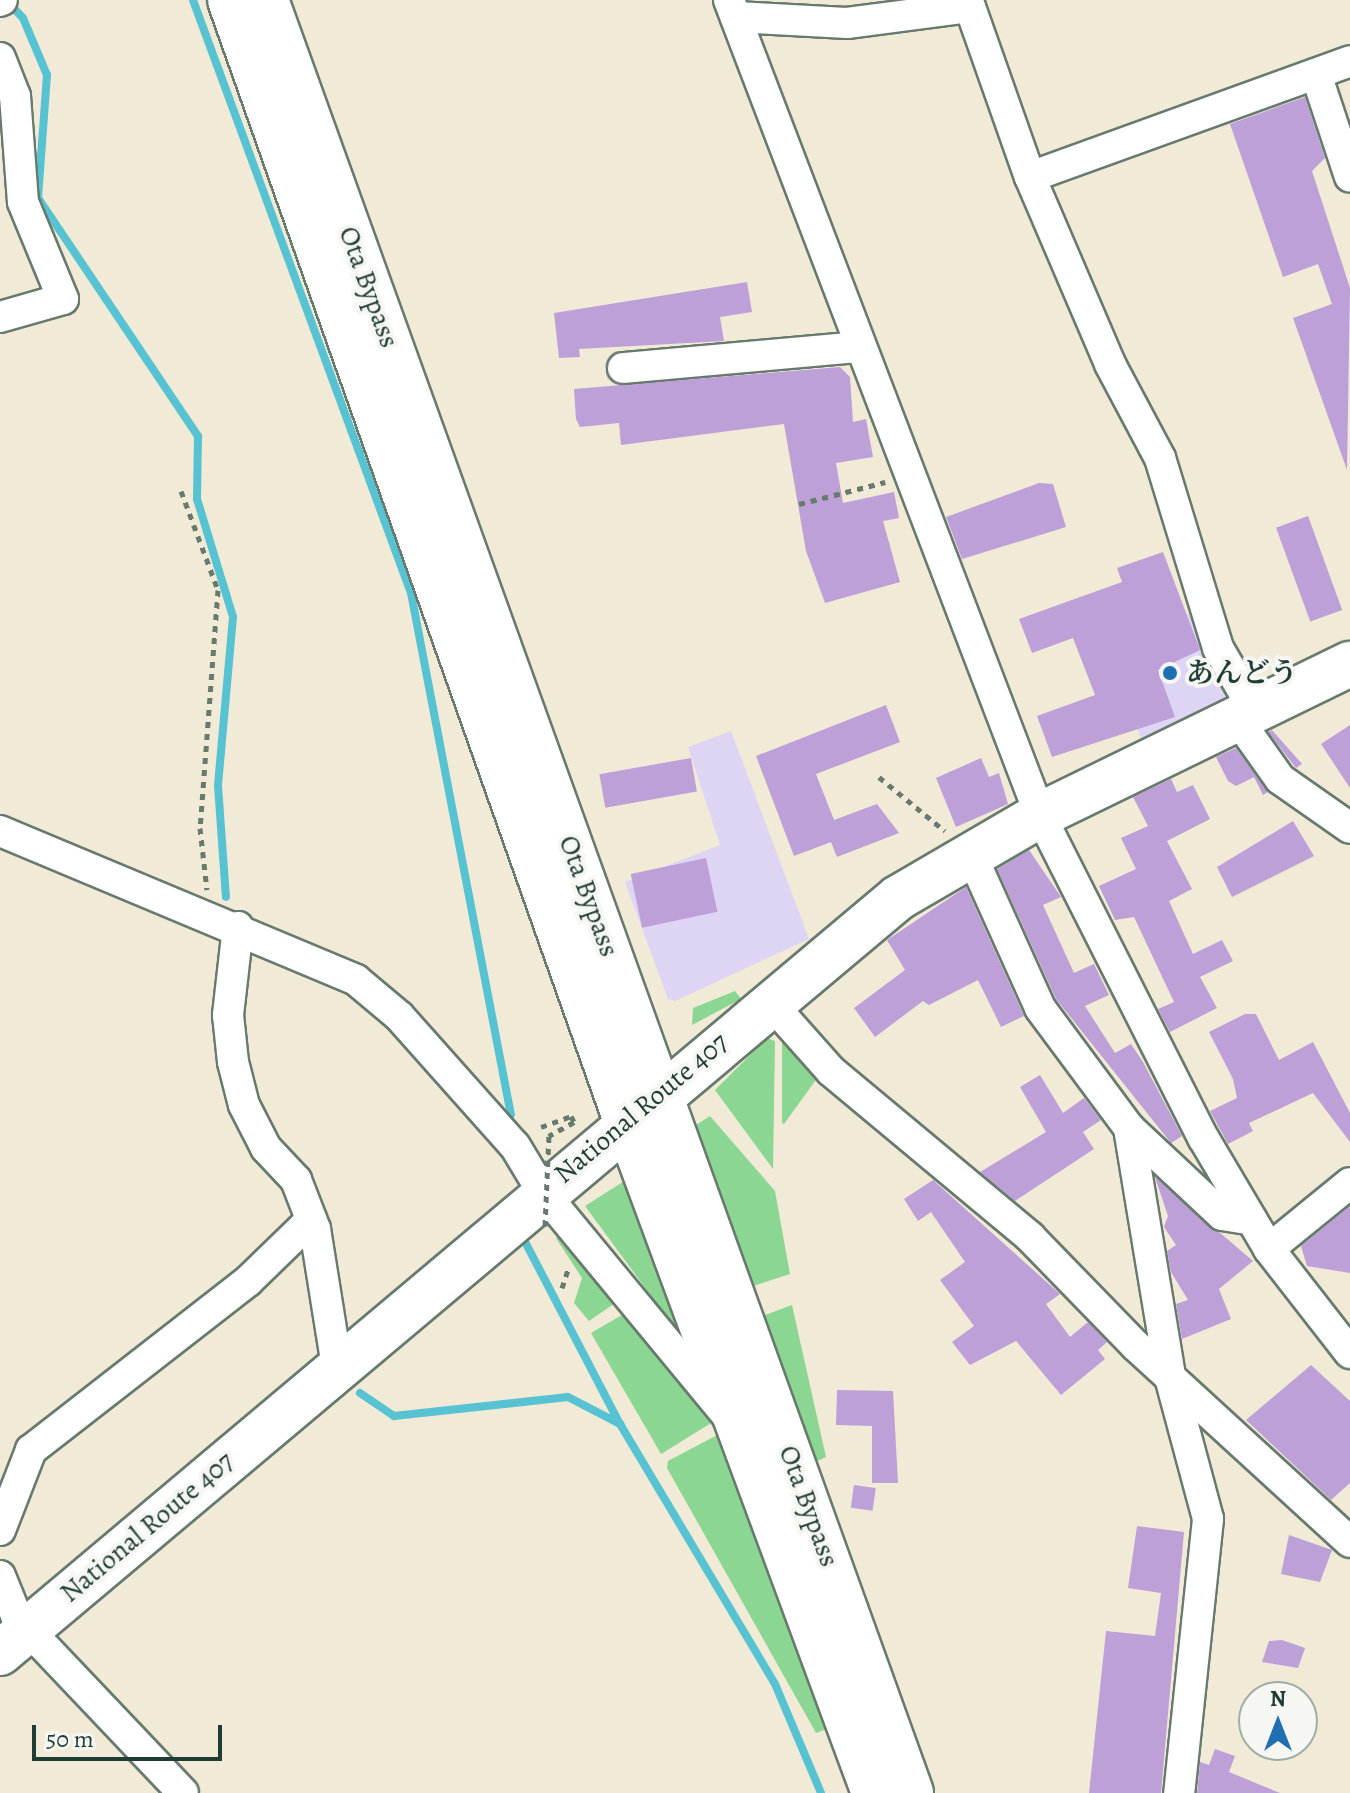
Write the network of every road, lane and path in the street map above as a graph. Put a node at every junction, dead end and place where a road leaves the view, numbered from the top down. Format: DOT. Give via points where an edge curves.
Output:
graph roads {
  1 [pos="230,0"];
  2 [pos="266,0"];
  3 [pos="732,8"];
  4 [pos="0,58"];
  5 [pos="1350,61"];
  6 [pos="1316,74"];
  7 [pos="1030,177"];
  8 [pos="1350,177"];
  9 [pos="0,317"];
  10 [pos="859,347"];
  11 [pos="623,368"];
  12 [pos="910,476"];
  13 [pos="181,491"];
  14 [pos="799,504"];
  15 [pos="1350,664"];
  16 [pos="1244,713"];
  17 [pos="879,777"];
  18 [pos="1040,815"];
  19 [pos="1350,828"];
  20 [pos="0,831"];
  21 [pos="970,852"];
  22 [pos="210,917"];
  23 [pos="238,927"];
  24 [pos="768,1000"];
  25 [pos="660,1092"];
  26 [pos="626,1121"];
  27 [pos="545,1128"];
  28 [pos="1129,1128"];
  29 [pos="1350,1183"];
  30 [pos="544,1208"];
  31 [pos="311,1220"];
  32 [pos="1252,1220"];
  33 [pos="1269,1249"];
  34 [pos="568,1268"];
  35 [pos="562,1288"];
  36 [pos="1350,1353"];
  37 [pos="337,1366"];
  38 [pos="1170,1377"];
  39 [pos="742,1431"];
  40 [pos="0,1530"];
  41 [pos="1350,1542"];
  42 [pos="0,1576"];
  43 [pos="14,1641"];
  44 [pos="183,1793"];
  45 [pos="874,1793"];
  46 [pos="911,1793"];
  47 [pos="1179,1793"];
  1 -- 26 [label="highway, Ota Bypass"];
  2 -- 25 [label="highway, Ota Bypass"];
  3 -- 7 [label="street" via="847,23 970,7"];
  3 -- 10 [label="street"];
  4 -- 9 [label="street" via="15,96 23,202 63,299"];
  5 -- 6 [label="street"];
  6 -- 7 [label="street"];
  6 -- 8 [label="street"];
  7 -- 16 [label="street" via="1110,364 1160,458 1197,589"];
  10 -- 11 [label="street"];
  10 -- 12 [label="street"];
  12 -- 14 [label="path"];
  12 -- 18 [label="street"];
  13 -- 22 [label="path" via="218,590 200,828"];
  15 -- 16 [label="highway, National Route 407"];
  16 -- 18 [label="highway, National Route 407"];
  16 -- 19 [label="street" via="1280,779"];
  17 -- 21 [label="path"];
  18 -- 21 [label="highway, National Route 407"];
  18 -- 32 [label="street"];
  20 -- 22 [label="street"];
  21 -- 24 [label="highway, National Route 407" via="898,898"];
  21 -- 28 [label="street" via="1040,1008"];
  22 -- 23 [label="street"];
  23 -- 30 [label="street" via="356,980 399,1016 515,1146"];
  23 -- 31 [label="street" via="228,1015 233,1062 244,1105 266,1148 296,1180"];
  24 -- 25 [label="highway, National Route 407"];
  24 -- 38 [label="street" via="831,1071 1063,1267"];
  25 -- 26 [label="highway, National Route 407"];
  25 -- 46 [label="highway, Ota Bypass"];
  26 -- 30 [label="highway, National Route 407"];
  26 -- 39 [label="highway, Ota Bypass"];
  27 -- 30 [label="path, bridge" via="571,1116 574,1122 549,1136"];
  28 -- 32 [label="street" via="1222,1215"];
  28 -- 38 [label="street"];
  29 -- 33 [label="street"];
  30 -- 37 [label="highway, National Route 407"];
  30 -- 39 [label="street"];
  31 -- 37 [label="street"];
  31 -- 40 [label="street" via="248,1281 31,1450"];
  32 -- 33 [label="street"];
  33 -- 36 [label="street"];
  34 -- 35 [label="path" via="572,1275"];
  37 -- 43 [label="highway, National Route 407"];
  38 -- 41 [label="street"];
  38 -- 47 [label="street" via="1208,1519"];
  39 -- 45 [label="highway, Ota Bypass"];
  42 -- 43 [label="street"];
  43 -- 44 [label="street"];
}
